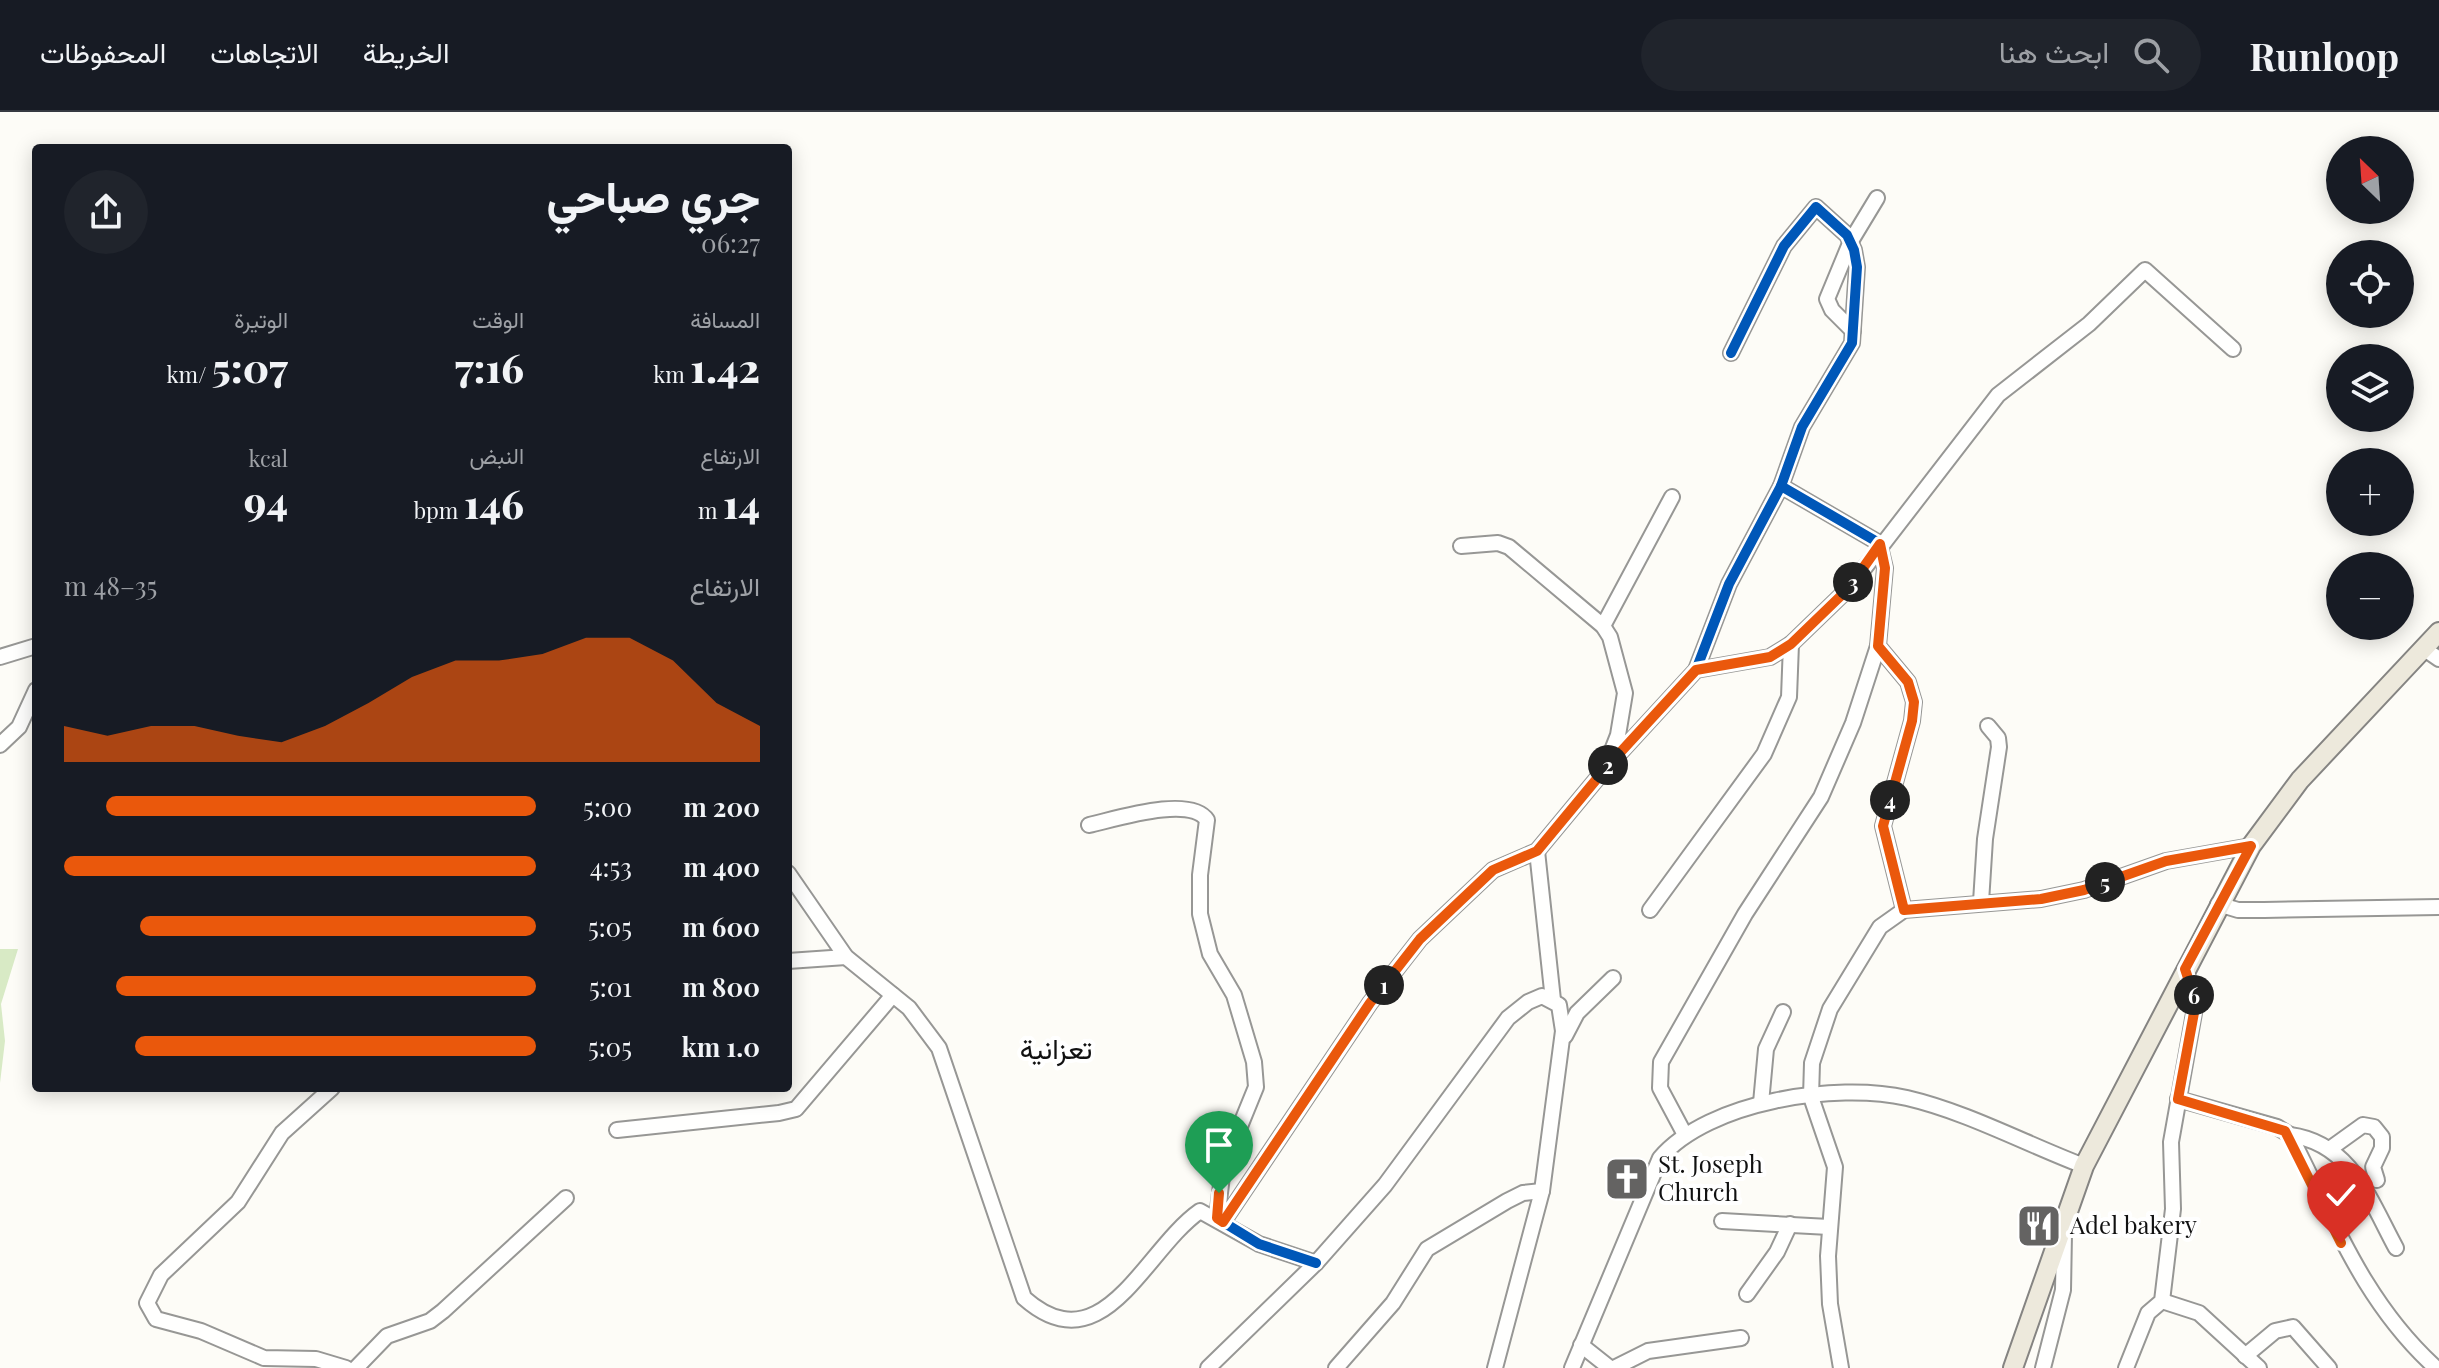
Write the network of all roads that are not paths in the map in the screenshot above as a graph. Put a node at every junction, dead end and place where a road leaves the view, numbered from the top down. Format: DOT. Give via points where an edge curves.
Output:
graph roads {
  1 [pos="1877,198"];
  2 [pos="1851,241"];
  3 [pos="1853,331"];
  4 [pos="2233,349"];
  5 [pos="1731,353"];
  6 [pos="1781,486"];
  7 [pos="1672,497"];
  8 [pos="1880,544"];
  9 [pos="1461,546"];
  10 [pos="1603,626"];
  11 [pos="2439,632"];
  12 [pos="1791,644"];
  13 [pos="1878,646"];
  14 [pos="32,647"];
  15 [pos="2431,654"];
  16 [pos="0,657"];
  17 [pos="1696,670"];
  18 [pos="32,699"];
  19 [pos="1988,726"];
  20 [pos="0,745"];
  21 [pos="1605,769"];
  22 [pos="1089,825"];
  23 [pos="2251,846"];
  24 [pos="1537,851"];
  25 [pos="792,879"];
  26 [pos="1981,902"];
  27 [pos="2218,904"];
  28 [pos="2439,907"];
  29 [pos="1650,910"];
  30 [pos="1904,910"];
  31 [pos="846,957"];
  32 [pos="792,961"];
  33 [pos="2185,969"];
  34 [pos="1613,978"];
  35 [pos="893,995"];
  36 [pos="1553,1000"];
  37 [pos="1783,1012"];
  38 [pos="1562,1043"];
  39 [pos="328,1092"];
  40 [pos="1811,1097"];
  41 [pos="2178,1099"];
  42 [pos="1761,1103"];
  43 [pos="617,1130"];
  44 [pos="1684,1133"];
  45 [pos="2290,1135"];
  46 [pos="2331,1148"];
  47 [pos="2084,1166"];
  48 [pos="2377,1180"];
  49 [pos="1542,1191"];
  50 [pos="566,1198"];
  51 [pos="1220,1220"];
  52 [pos="1722,1221"];
  53 [pos="1790,1224"];
  54 [pos="1829,1227"];
  55 [pos="2064,1229"];
  56 [pos="2396,1248"];
  57 [pos="1316,1263"];
  58 [pos="1747,1294"];
  59 [pos="2162,1301"];
  60 [pos="1110,1325"];
  61 [pos="1057,1334"];
  62 [pos="1741,1338"];
  63 [pos="1581,1345"];
  64 [pos="2245,1356"];
  65 [pos="346,1368"];
  66 [pos="356,1368"];
  67 [pos="1208,1368"];
  68 [pos="1336,1368"];
  69 [pos="1495,1368"];
  70 [pos="1572,1368"];
  71 [pos="1612,1368"];
  72 [pos="1841,1368"];
  73 [pos="2013,1368"];
  74 [pos="2043,1368"];
  75 [pos="2126,1368"];
  76 [pos="2259,1368"];
  77 [pos="2329,1368"];
  78 [pos="2436,1368"];
  1 -- 2 [label="street"];
  2 -- 3 [label="street" via="1857,267"];
  2 -- 3 [label="street" via="1827,299"];
  2 -- 5 [label="street" via="1828,214 1816,207 1807,213 1784,246"];
  3 -- 6 [label="street" via="1849,351 1802,427"];
  4 -- 8 [label="street" via="2145,270 2089,324 1998,395"];
  6 -- 8 [label="street"];
  6 -- 17 [label="street" via="1729,584"];
  7 -- 10 [label="street"];
  8 -- 12 [label="street" via="1849,588"];
  8 -- 13 [label="street" via="1885,568"];
  9 -- 10 [label="street" via="1509,547"];
  10 -- 21 [label="street" via="1625,693"];
  11 -- 15 [label="main road"];
  12 -- 17 [label="street" via="1770,657"];
  12 -- 29 [label="street" via="1789,697 1764,754"];
  13 -- 30 [label="street" via="1908,682 1914,702 1883,826"];
  13 -- 44 [label="street" via="1821,797 1661,1062 1660,1088"];
  14 -- 16 [label="street"];
  15 -- 23 [label="main road" via="2300,780"];
  17 -- 21 [label="street"];
  18 -- 20 [label="street" via="19,727"];
  19 -- 26 [label="street" via="1999,747"];
  21 -- 24 [label="street"];
  22 -- 51 [label="street" via="1178,808 1194,808 1207,820 1200,914 1210,954 1234,995 1256,1087 1223,1168"];
  23 -- 26 [label="street" via="2166,861 2041,899"];
  23 -- 27 [label="main road"];
  24 -- 36 [label="street"];
  24 -- 51 [label="street" via="1493,870 1420,939"];
  25 -- 31 [label="street"];
  26 -- 30 [label="street"];
  27 -- 28 [label="street" via="2238,910"];
  27 -- 33 [label="main road"];
  30 -- 40 [label="street" via="1880,927 1830,1009 1812,1063"];
  31 -- 32 [label="street"];
  31 -- 35 [label="street"];
  33 -- 41 [label="street" via="2196,1002"];
  33 -- 47 [label="main road"];
  34 -- 38 [label="street" via="1577,1013"];
  35 -- 43 [label="street" via="796,1109"];
  35 -- 61 [label="street" via="920,1020 939,1048 1024,1298"];
  36 -- 38 [label="street" via="1562,1010"];
  36 -- 57 [label="street" via="1536,997 1508,1018 1416,1146"];
  37 -- 42 [label="street" via="1766,1049"];
  38 -- 49 [label="street"];
  39 -- 65 [label="street" via="282,1133 238,1202 161,1275 147,1303 156,1319 264,1358 316,1359"];
  40 -- 42 [label="street"];
  40 -- 47 [label="street" via="1870,1094 1908,1099"];
  40 -- 54 [label="street" via="1835,1167"];
  41 -- 45 [label="street"];
  41 -- 59 [label="street"];
  42 -- 44 [label="street"];
  44 -- 63 [label="street" via="1655,1167"];
  45 -- 46 [label="street"];
  45 -- 78 [label="street" via="2365,1285"];
  46 -- 48 [label="street" via="2363,1125 2374,1127 2382,1137 2373,1167"];
  46 -- 56 [label="street" via="2359,1180"];
  47 -- 55 [label="main road"];
  49 -- 68 [label="street" via="1507,1201 1427,1249 1393,1303"];
  49 -- 69 [label="street"];
  50 -- 66 [label="street" via="443,1311 387,1336"];
  51 -- 57 [label="street" via="1259,1244"];
  51 -- 60 [label="street" via="1200,1211 1189,1220"];
  52 -- 53 [label="street"];
  53 -- 54 [label="street"];
  53 -- 58 [label="street"];
  54 -- 72 [label="street" via="1830,1304"];
  55 -- 73 [label="main road"];
  55 -- 74 [label="street" via="2063,1290"];
  57 -- 67 [label="street"];
  59 -- 64 [label="street" via="2199,1313"];
  59 -- 75 [label="street" via="2148,1313"];
  62 -- 71 [label="street" via="1648,1351"];
  63 -- 70 [label="street"];
  63 -- 71 [label="street"];
  64 -- 76 [label="street"];
  64 -- 77 [label="street" via="2275,1331 2293,1327"];
}
